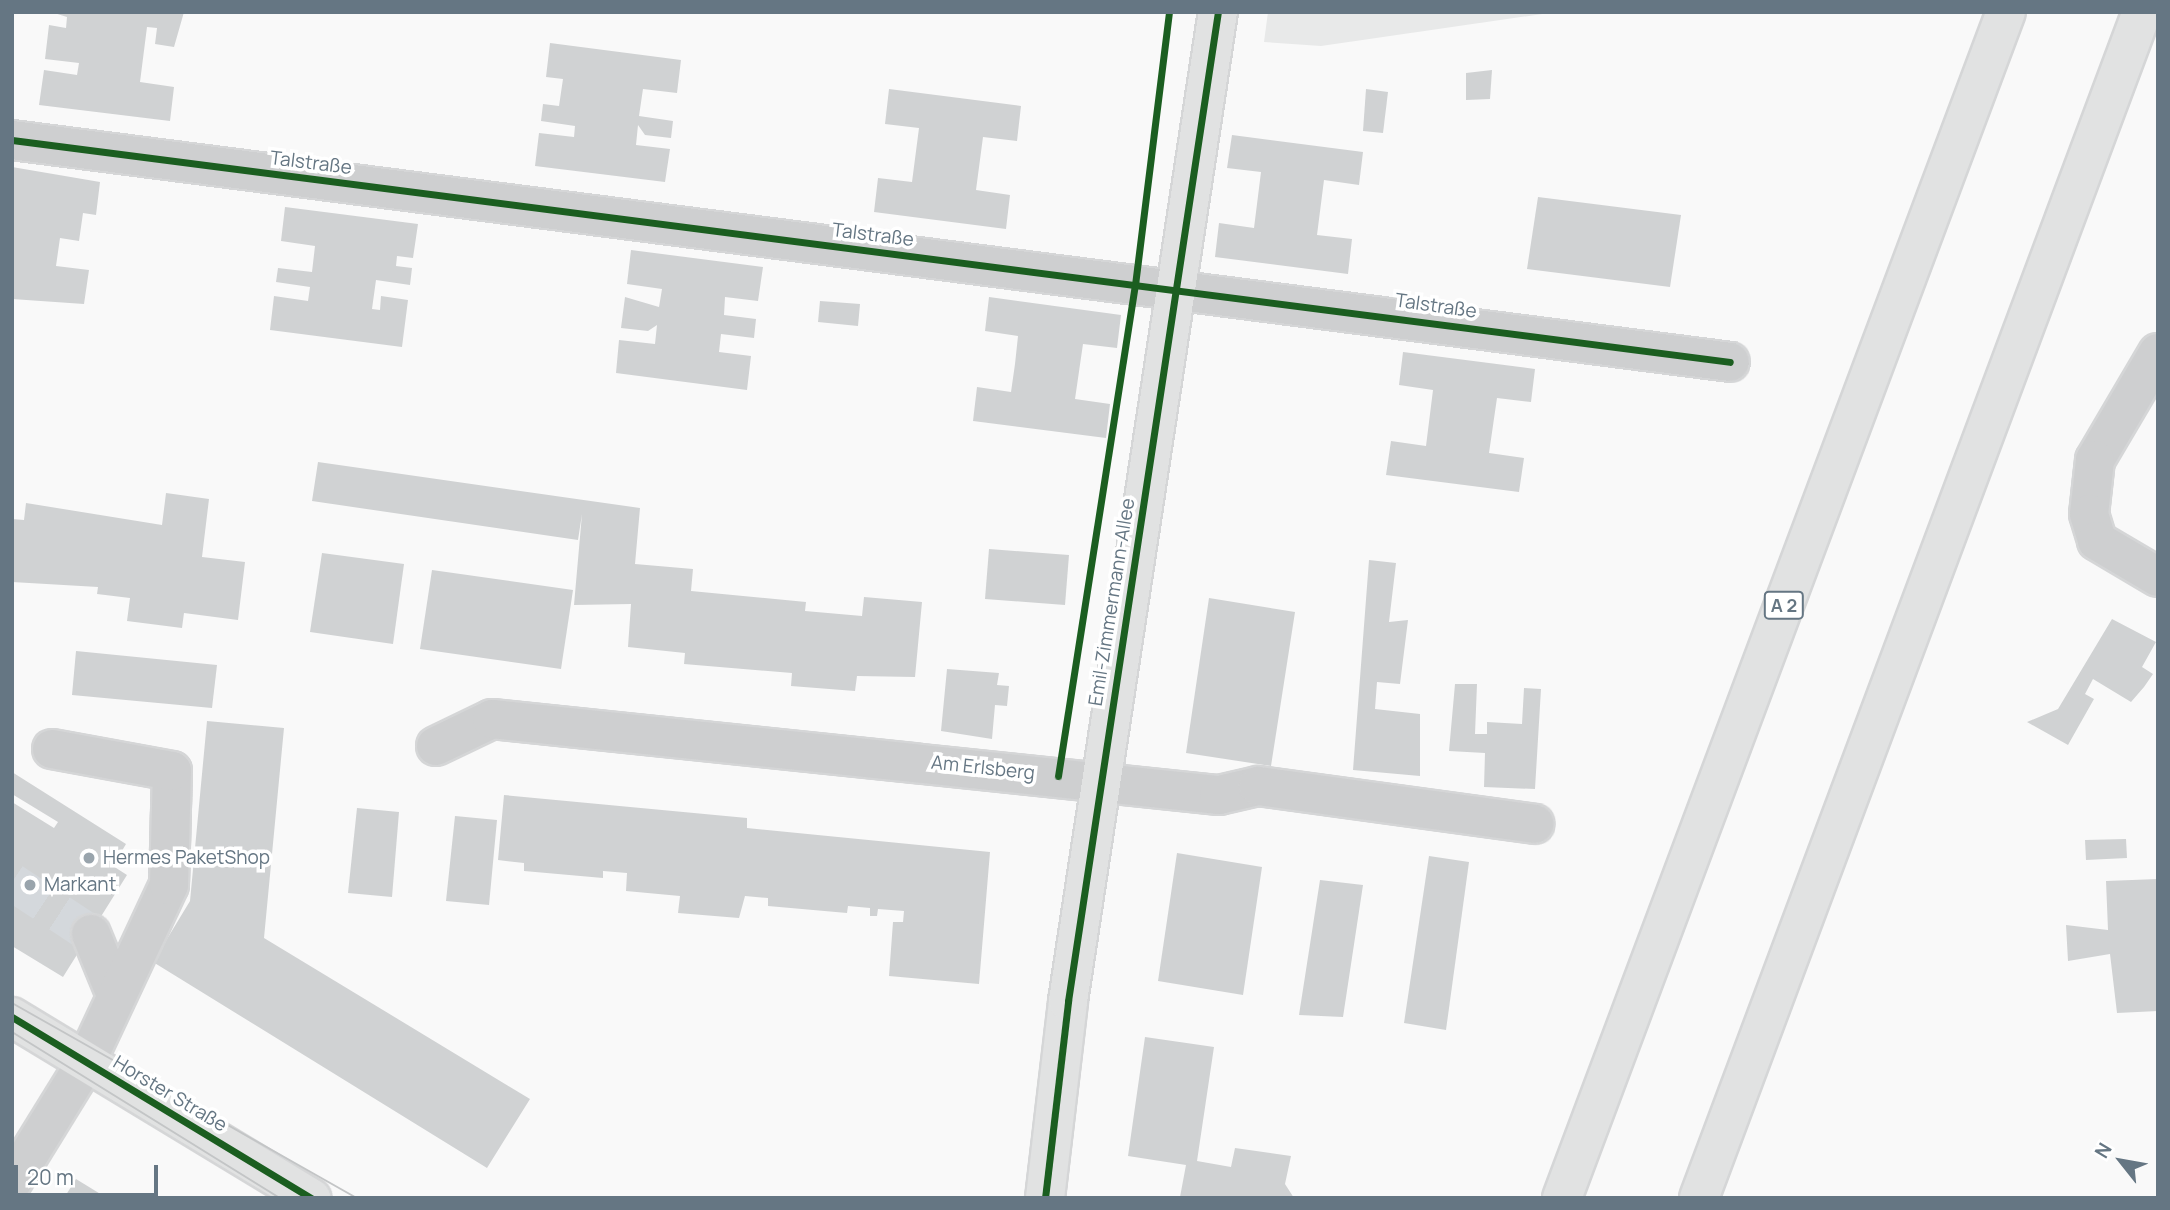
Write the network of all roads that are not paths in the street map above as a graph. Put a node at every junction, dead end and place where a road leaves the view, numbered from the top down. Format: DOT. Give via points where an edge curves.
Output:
graph roads {
  1 [pos="1218,12"];
  2 [pos="2006,12"];
  3 [pos="2142,12"];
  4 [pos="12,140"];
  5 [pos="1175,288"];
  6 [pos="2158,353"];
  7 [pos="1730,362"];
  8 [pos="2158,577"];
  9 [pos="436,746"];
  10 [pos="52,749"];
  11 [pos="1101,782"];
  12 [pos="1534,824"];
  13 [pos="91,934"];
  14 [pos="114,990"];
  15 [pos="12,1017"];
  16 [pos="86,1062"];
  17 [pos="12,1182"];
  18 [pos="311,1198"];
  19 [pos="1045,1198"];
  20 [pos="1562,1198"];
  21 [pos="1699,1198"];
  1 -- 5 [label="main road, Emil-Zimmermann-Allee"];
  2 -- 20 [label="main road, A 2"];
  3 -- 21 [label="main road"];
  4 -- 5 [label="street, Talstraße"];
  5 -- 7 [label="street, Talstraße"];
  5 -- 11 [label="main road, Emil-Zimmermann-Allee"];
  6 -- 8 [label="street" via="2095,460 2089,514 2097,541"];
  9 -- 11 [label="street, Am Erlsberg" via="492,719"];
  10 -- 14 [label="street" via="172,771 169,885"];
  11 -- 12 [label="street, Am Erlsberg" via="1219,795 1258,786"];
  11 -- 19 [label="main road, Emil-Zimmermann-Allee"];
  13 -- 14 [label="street"];
  14 -- 16 [label="street"];
  15 -- 16 [label="main road, Horster Straße"];
  16 -- 17 [label="street"];
  16 -- 18 [label="main road, Horster Straße"];
}
